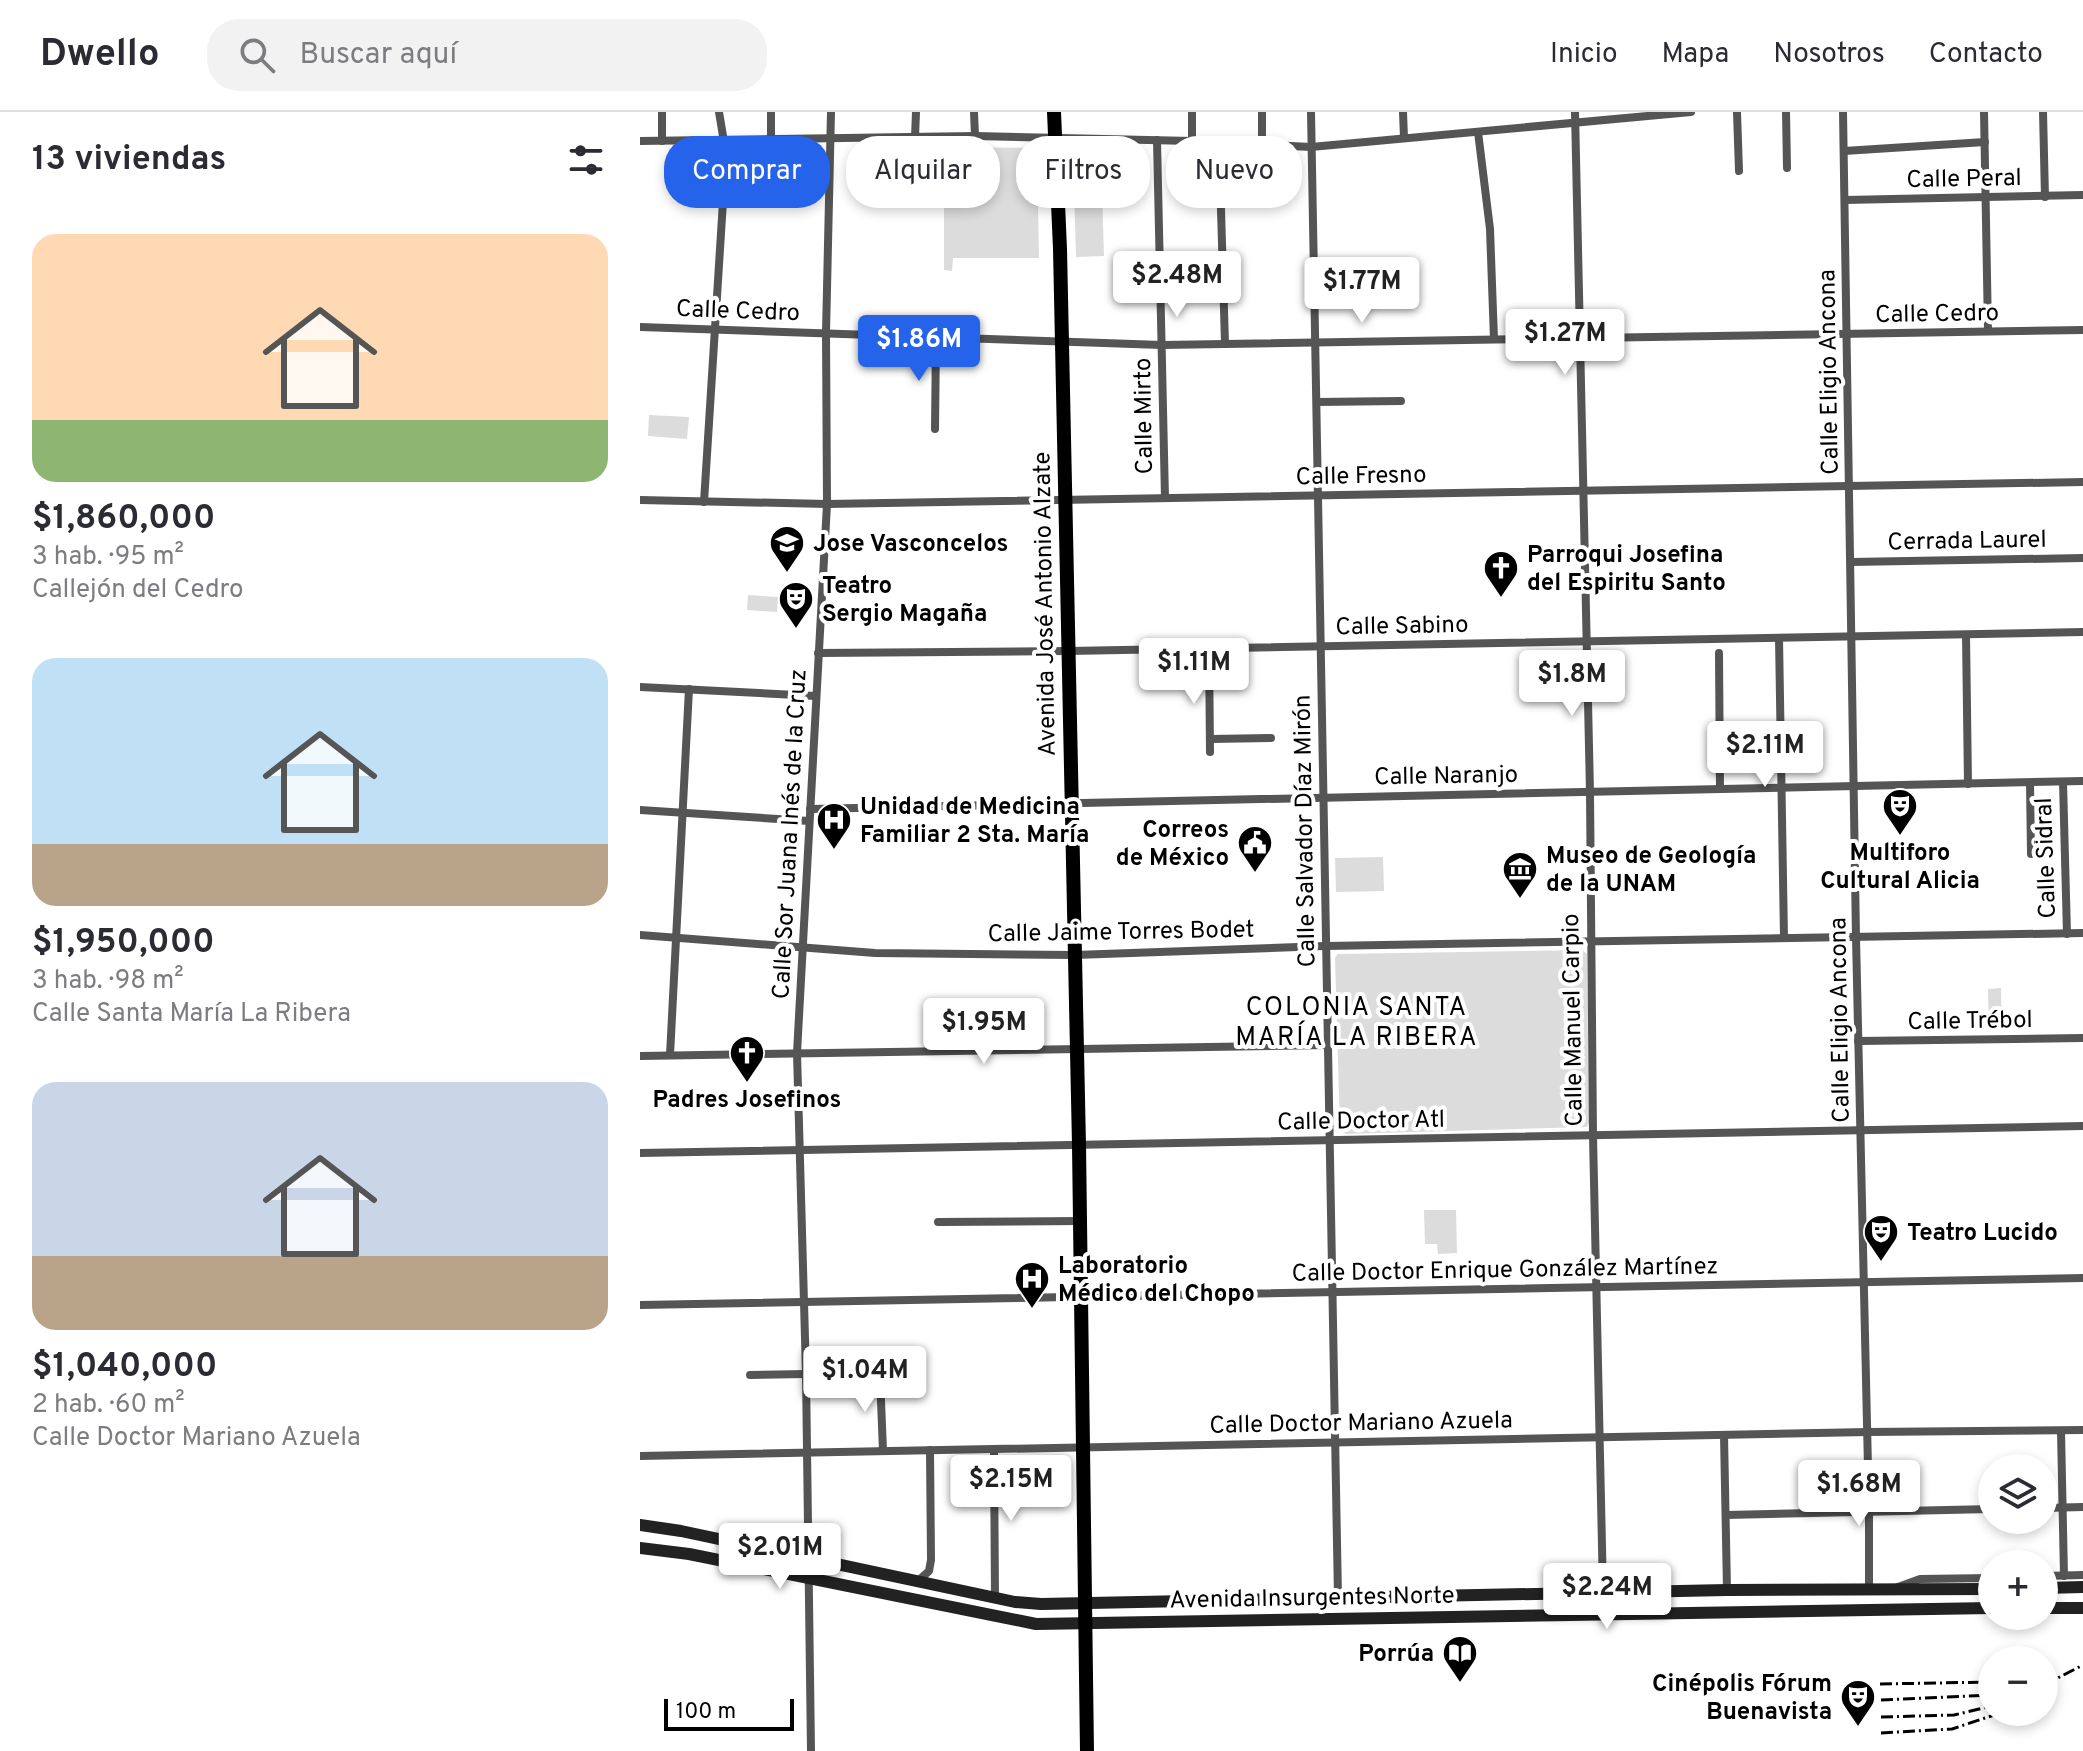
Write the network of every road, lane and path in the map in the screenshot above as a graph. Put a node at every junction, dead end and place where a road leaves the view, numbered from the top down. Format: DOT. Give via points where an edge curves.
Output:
graph roads {
  1 [pos="662,112"];
  2 [pos="719,112"];
  3 [pos="771,112"];
  4 [pos="831,112"];
  5 [pos="916,112"];
  6 [pos="974,112"];
  7 [pos="1054,112"];
  8 [pos="1192,112"];
  9 [pos="1262,112"];
  10 [pos="1311,112"];
  11 [pos="1403,112"];
  12 [pos="1575,112"];
  13 [pos="1691,112"];
  14 [pos="1737,112"];
  15 [pos="1786,112"];
  16 [pos="1843,112"];
  17 [pos="1984,112"];
  18 [pos="2043,112"];
  19 [pos="1651,114"];
  20 [pos="1575,124"];
  21 [pos="1478,132"];
  22 [pos="722,136"];
  23 [pos="771,136"];
  24 [pos="915,136"];
  25 [pos="975,136"];
  26 [pos="1057,136"];
  27 [pos="1192,136"];
  28 [pos="1262,136"];
  29 [pos="830,137"];
  30 [pos="846,137"];
  31 [pos="1404,138"];
  32 [pos="1150,140"];
  33 [pos="1157,140"];
  34 [pos="1166,140"];
  35 [pos="640,141"];
  36 [pos="662,141"];
  37 [pos="1985,142"];
  38 [pos="1302,146"];
  39 [pos="1311,147"];
  40 [pos="1844,151"];
  41 [pos="1787,168"];
  42 [pos="1739,171"];
  43 [pos="2083,195"];
  44 [pos="1986,197"];
  45 [pos="2045,197"];
  46 [pos="1845,200"];
  47 [pos="722,208"];
  48 [pos="829,208"];
  49 [pos="1058,208"];
  50 [pos="1221,208"];
  51 [pos="640,327"];
  52 [pos="714,329"];
  53 [pos="2083,330"];
  54 [pos="1988,331"];
  55 [pos="826,333"];
  56 [pos="1847,335"];
  57 [pos="936,337"];
  58 [pos="1494,339"];
  59 [pos="1580,339"];
  60 [pos="1061,340"];
  61 [pos="1315,342"];
  62 [pos="1225,343"];
  63 [pos="1162,345"];
  64 [pos="1401,401"];
  65 [pos="1317,402"];
  66 [pos="935,429"];
  67 [pos="2083,482"];
  68 [pos="1850,486"];
  69 [pos="1583,490"];
  70 [pos="1319,496"];
  71 [pos="1165,498"];
  72 [pos="1065,499"];
  73 [pos="640,500"];
  74 [pos="704,502"];
  75 [pos="827,504"];
  76 [pos="2083,558"];
  77 [pos="1851,562"];
  78 [pos="2083,632"];
  79 [pos="1966,635"];
  80 [pos="1852,637"];
  81 [pos="1779,638"];
  82 [pos="1586,642"];
  83 [pos="1321,646"];
  84 [pos="1209,647"];
  85 [pos="1068,651"];
  86 [pos="818,653"];
  87 [pos="1719,653"];
  88 [pos="640,687"];
  89 [pos="689,689"];
  90 [pos="816,696"];
  91 [pos="1271,738"];
  92 [pos="1210,739"];
  93 [pos="1210,752"];
  94 [pos="2083,781"];
  95 [pos="2063,782"];
  96 [pos="2030,783"];
  97 [pos="1968,784"];
  98 [pos="1855,787"];
  99 [pos="1781,788"];
  100 [pos="1720,789"];
  101 [pos="1590,792"];
  102 [pos="1324,798"];
  103 [pos="1071,802"];
  104 [pos="810,809"];
  105 [pos="640,810"];
  106 [pos="682,813"];
  107 [pos="809,821"];
  108 [pos="2031,854"];
  109 [pos="2083,933"];
  110 [pos="2067,934"];
  111 [pos="640,935"];
  112 [pos="676,937"];
  113 [pos="1784,938"];
  114 [pos="1856,938"];
  115 [pos="1591,942"];
  116 [pos="1326,946"];
  117 [pos="801,947"];
  118 [pos="1075,955"];
  119 [pos="2083,1038"];
  120 [pos="1858,1041"];
  121 [pos="1327,1045"];
  122 [pos="1077,1049"];
  123 [pos="797,1053"];
  124 [pos="670,1055"];
  125 [pos="640,1056"];
  126 [pos="2083,1126"];
  127 [pos="1861,1130"];
  128 [pos="1593,1136"];
  129 [pos="1328,1140"];
  130 [pos="1079,1145"];
  131 [pos="799,1151"];
  132 [pos="640,1153"];
  133 [pos="1080,1221"];
  134 [pos="938,1222"];
  135 [pos="2083,1278"];
  136 [pos="1864,1282"];
  137 [pos="1598,1287"];
  138 [pos="1331,1292"];
  139 [pos="1081,1297"];
  140 [pos="805,1302"];
  141 [pos="640,1305"];
  142 [pos="806,1374"];
  143 [pos="750,1375"];
  144 [pos="880,1376"];
  145 [pos="2083,1430"];
  146 [pos="2061,1431"];
  147 [pos="1868,1432"];
  148 [pos="1724,1435"];
  149 [pos="1600,1438"];
  150 [pos="1335,1442"];
  151 [pos="1082,1447"];
  152 [pos="994,1449"];
  153 [pos="930,1450"];
  154 [pos="883,1451"];
  155 [pos="807,1453"];
  156 [pos="640,1456"];
  157 [pos="2058,1507"];
  158 [pos="2062,1507"];
  159 [pos="2083,1507"];
  160 [pos="1978,1509"];
  161 [pos="1869,1512"];
  162 [pos="1726,1515"];
  163 [pos="640,1525"];
  164 [pos="640,1548"];
  165 [pos="808,1558"];
  166 [pos="2083,1575"];
  167 [pos="2058,1576"];
  168 [pos="2064,1576"];
  169 [pos="810,1578"];
  170 [pos="1978,1578"];
  171 [pos="918,1581"];
  172 [pos="2083,1587"];
  173 [pos="2058,1588"];
  174 [pos="1978,1589"];
  175 [pos="1727,1590"];
  176 [pos="1869,1591"];
  177 [pos="1885,1591"];
  178 [pos="1603,1592"];
  179 [pos="995,1598"];
  180 [pos="1338,1598"];
  181 [pos="1085,1603"];
  182 [pos="1978,1608"];
  183 [pos="2058,1608"];
  184 [pos="2083,1608"];
  185 [pos="1086,1624"];
  186 [pos="811,1751"];
  187 [pos="1087,1751"];
  1 -- 36 [label="street"];
  2 -- 22 [label="street"];
  3 -- 23 [label="street"];
  4 -- 29 [label="street, Calle Sor Juana Inés de la Cruz"];
  5 -- 24 [label="street"];
  6 -- 25 [label="street"];
  7 -- 26 [label="main road, Avenida José Antonio Alzate"];
  8 -- 27 [label="street"];
  9 -- 28 [label="street"];
  10 -- 39 [label="street, Calle Salvador Díaz Mirón"];
  11 -- 31 [label="street"];
  12 -- 20 [label="street, Calle Manuel Carpio"];
  13 -- 19 [label="street"];
  14 -- 42 [label="street"];
  15 -- 41 [label="street"];
  16 -- 40 [label="street, Calle Eligio Ancona"];
  17 -- 37 [label="street"];
  18 -- 45 [label="street"];
  19 -- 20 [label="street"];
  20 -- 21 [label="street"];
  20 -- 59 [label="street, Calle Manuel Carpio"];
  21 -- 31 [label="street"];
  21 -- 58 [label="street" via="1490,229"];
  29 -- 30 [label="street"];
  31 -- 39 [label="street"];
  32 -- 33 [label="street"];
  33 -- 34 [label="street"];
  33 -- 63 [label="street, Calle Mirto"];
  35 -- 36 [label="street"];
  37 -- 40 [label="street"];
  37 -- 44 [label="street"];
  38 -- 39 [label="street"];
  39 -- 61 [label="street, Calle Salvador Díaz Mirón"];
  40 -- 46 [label="street, Calle Eligio Ancona"];
  43 -- 45 [label="street, Calle Peral"];
  44 -- 45 [label="street, Calle Peral"];
  44 -- 46 [label="street, Calle Peral"];
  44 -- 54 [label="street"];
  46 -- 56 [label="street, Calle Eligio Ancona"];
  47 -- 52 [label="street"];
  48 -- 55 [label="street, Calle Sor Juana Inés de la Cruz"];
  49 -- 60 [label="main road, Avenida José Antonio Alzate"];
  50 -- 62 [label="street"];
  51 -- 52 [label="street, Calle Cedro"];
  52 -- 55 [label="street, Calle Cedro"];
  52 -- 74 [label="street"];
  53 -- 54 [label="street, Calle Cedro"];
  54 -- 56 [label="street, Calle Cedro"];
  55 -- 57 [label="street, Calle Cedro"];
  55 -- 75 [label="street, Calle Sor Juana Inés de la Cruz"];
  56 -- 59 [label="street, Calle Cedro"];
  56 -- 68 [label="street, Calle Eligio Ancona"];
  57 -- 60 [label="street, Calle Cedro"];
  57 -- 66 [label="street"];
  58 -- 59 [label="street, Calle Cedro"];
  58 -- 61 [label="street, Calle Cedro"];
  59 -- 69 [label="street, Calle Manuel Carpio"];
  60 -- 63 [label="street, Calle Cedro"];
  60 -- 72 [label="main road, Avenida José Antonio Alzate"];
  61 -- 62 [label="street, Calle Cedro"];
  61 -- 65 [label="street, Calle Salvador Díaz Mirón"];
  62 -- 63 [label="street, Calle Cedro"];
  63 -- 71 [label="street, Calle Mirto"];
  64 -- 65 [label="street"];
  65 -- 70 [label="street, Calle Salvador Díaz Mirón"];
  67 -- 68 [label="street, Calle Fresno"];
  68 -- 69 [label="street, Calle Fresno"];
  68 -- 77 [label="street, Calle Eligio Ancona"];
  69 -- 70 [label="street, Calle Fresno"];
  69 -- 82 [label="street, Calle Manuel Carpio"];
  70 -- 71 [label="street, Calle Fresno"];
  70 -- 83 [label="street, Calle Salvador Díaz Mirón"];
  71 -- 72 [label="street, Calle Fresno"];
  72 -- 75 [label="street, Calle Fresno"];
  72 -- 85 [label="main road, Avenida José Antonio Alzate"];
  73 -- 74 [label="street, Calle Fresno"];
  74 -- 75 [label="street, Calle Fresno"];
  75 -- 86 [label="street, Calle Sor Juana Inés de la Cruz"];
  76 -- 77 [label="street, Cerrada Laurel"];
  77 -- 80 [label="street, Calle Eligio Ancona"];
  78 -- 79 [label="street, Calle Sabino"];
  79 -- 80 [label="street, Calle Sabino"];
  79 -- 97 [label="street"];
  80 -- 81 [label="street, Calle Sabino"];
  80 -- 98 [label="street, Calle Eligio Ancona"];
  81 -- 82 [label="street, Calle Sabino"];
  81 -- 99 [label="street"];
  82 -- 83 [label="street, Calle Sabino"];
  82 -- 101 [label="street, Calle Manuel Carpio"];
  83 -- 84 [label="street, Calle Sabino"];
  83 -- 102 [label="street, Calle Salvador Díaz Mirón"];
  84 -- 85 [label="street, Calle Sabino"];
  84 -- 92 [label="street"];
  85 -- 86 [label="street, Calle Sabino"];
  85 -- 103 [label="main road, Avenida José Antonio Alzate"];
  86 -- 90 [label="street, Calle Sor Juana Inés de la Cruz"];
  87 -- 100 [label="street"];
  88 -- 89 [label="street"];
  89 -- 90 [label="street"];
  89 -- 106 [label="street"];
  90 -- 104 [label="street, Calle Sor Juana Inés de la Cruz"];
  91 -- 92 [label="street"];
  92 -- 93 [label="street"];
  94 -- 95 [label="street, Calle Naranjo"];
  95 -- 96 [label="street, Calle Naranjo"];
  95 -- 110 [label="street, Calle Sidral"];
  96 -- 97 [label="street, Calle Naranjo"];
  96 -- 108 [label="street"];
  97 -- 98 [label="street, Calle Naranjo"];
  98 -- 99 [label="street, Calle Naranjo"];
  98 -- 114 [label="street, Calle Eligio Ancona"];
  99 -- 100 [label="street, Calle Naranjo"];
  99 -- 113 [label="street"];
  100 -- 101 [label="street, Calle Naranjo"];
  101 -- 102 [label="street, Calle Naranjo"];
  101 -- 115 [label="street, Calle Manuel Carpio"];
  102 -- 103 [label="street, Calle Naranjo"];
  102 -- 116 [label="street, Calle Salvador Díaz Mirón"];
  103 -- 104 [label="street, Calle Naranjo"];
  103 -- 118 [label="main road, Avenida José Antonio Alzate"];
  104 -- 107 [label="street, Calle Sor Juana Inés de la Cruz"];
  105 -- 106 [label="street"];
  106 -- 107 [label="street"];
  106 -- 112 [label="street"];
  107 -- 117 [label="street, Calle Sor Juana Inés de la Cruz"];
  109 -- 110 [label="street, Calle Jaime Torres Bodet"];
  110 -- 114 [label="street, Calle Jaime Torres Bodet"];
  111 -- 112 [label="street, Calle Jaime Torres Bodet"];
  112 -- 117 [label="street, Calle Jaime Torres Bodet"];
  112 -- 124 [label="street"];
  113 -- 114 [label="street, Calle Jaime Torres Bodet"];
  113 -- 115 [label="street, Calle Jaime Torres Bodet"];
  114 -- 120 [label="street, Calle Eligio Ancona"];
  115 -- 116 [label="street, Calle Jaime Torres Bodet"];
  115 -- 128 [label="street, Calle Manuel Carpio"];
  116 -- 118 [label="street, Calle Jaime Torres Bodet"];
  116 -- 121 [label="street, Calle Salvador Díaz Mirón"];
  117 -- 118 [label="street, Calle Jaime Torres Bodet"];
  117 -- 123 [label="street, Calle Sor Juana Inés de la Cruz"];
  118 -- 122 [label="main road, Avenida José Antonio Alzate"];
  119 -- 120 [label="street, Calle Trébol"];
  120 -- 127 [label="street, Calle Eligio Ancona"];
  121 -- 122 [label="street"];
  121 -- 129 [label="street, Calle Salvador Díaz Mirón"];
  122 -- 123 [label="street"];
  122 -- 130 [label="main road, Avenida José Antonio Alzate"];
  123 -- 124 [label="street"];
  123 -- 131 [label="street, Calle Sor Juana Inés de la Cruz"];
  124 -- 125 [label="street"];
  126 -- 127 [label="street, Calle Doctor Atl"];
  127 -- 128 [label="street, Calle Doctor Atl"];
  127 -- 136 [label="street, Calle Eligio Ancona"];
  128 -- 129 [label="street, Calle Doctor Atl"];
  128 -- 137 [label="street, Calle Manuel Carpio"];
  129 -- 130 [label="street, Calle Doctor Atl"];
  129 -- 138 [label="street, Calle Salvador Díaz Mirón"];
  130 -- 131 [label="street, Calle Doctor Atl"];
  130 -- 133 [label="main road, Avenida José Antonio Alzate"];
  131 -- 132 [label="street, Calle Doctor Atl"];
  131 -- 140 [label="street, Calle Sor Juana Inés de la Cruz"];
  133 -- 134 [label="street"];
  133 -- 139 [label="main road, Avenida José Antonio Alzate"];
  135 -- 136 [label="street, Calle Doctor Enrique González Martínez"];
  136 -- 137 [label="street, Calle Doctor Enrique González Martínez"];
  136 -- 147 [label="street, Calle Eligio Ancona"];
  137 -- 138 [label="street, Calle Doctor Enrique González Martínez"];
  137 -- 149 [label="street, Calle Manuel Carpio"];
  138 -- 139 [label="street, Calle Doctor Enrique González Martínez"];
  138 -- 150 [label="street, Calle Salvador Díaz Mirón"];
  139 -- 140 [label="street, Calle Doctor Enrique González Martínez"];
  139 -- 151 [label="main road, Avenida José Antonio Alzate"];
  140 -- 141 [label="street, Calle Doctor Enrique González Martínez"];
  140 -- 142 [label="street, Calle Sor Juana Inés de la Cruz"];
  142 -- 143 [label="street"];
  142 -- 155 [label="street, Calle Sor Juana Inés de la Cruz"];
  144 -- 154 [label="street"];
  145 -- 146 [label="street, Calle Doctor Mariano Azuela"];
  146 -- 147 [label="street, Calle Doctor Mariano Azuela"];
  146 -- 158 [label="street"];
  147 -- 148 [label="street, Calle Doctor Mariano Azuela"];
  147 -- 161 [label="street, Calle Eligio Ancona"];
  148 -- 149 [label="street, Calle Doctor Mariano Azuela"];
  148 -- 162 [label="street"];
  149 -- 150 [label="street, Calle Doctor Mariano Azuela"];
  149 -- 178 [label="street, Calle Manuel Carpio"];
  150 -- 151 [label="street, Calle Doctor Mariano Azuela"];
  150 -- 180 [label="street, Calle Salvador Díaz Mirón"];
  151 -- 152 [label="street, Calle Doctor Mariano Azuela"];
  151 -- 181 [label="main road, Avenida José Antonio Alzate"];
  152 -- 153 [label="street, Calle Doctor Mariano Azuela"];
  152 -- 179 [label="street"];
  153 -- 154 [label="street, Calle Doctor Mariano Azuela"];
  153 -- 171 [label="street" via="931,1560 929,1571"];
  154 -- 155 [label="street, Calle Doctor Mariano Azuela"];
  155 -- 156 [label="street, Calle Doctor Mariano Azuela"];
  155 -- 165 [label="street, Calle Sor Juana Inés de la Cruz"];
  157 -- 158 [label="street"];
  158 -- 159 [label="street"];
  158 -- 168 [label="street"];
  160 -- 161 [label="street"];
  161 -- 162 [label="street"];
  161 -- 176 [label="street, Calle Eligio Ancona"];
  162 -- 175 [label="street"];
  163 -- 165 [label="main road, Avenida Insurgentes Norte"];
  164 -- 169 [label="main road, Avenida Insurgentes Norte"];
  165 -- 169 [label="street, Calle Sor Juana Inés de la Cruz"];
  165 -- 171 [label="main road, Avenida Insurgentes Norte"];
  166 -- 168 [label="street"];
  167 -- 168 [label="street"];
  169 -- 185 [label="main road, Avenida Insurgentes Norte" via="1012,1620"];
  169 -- 186 [label="street, Calle Sor Juana Inés de la Cruz"];
  170 -- 177 [label="street, Avenida Insurgentes Norte" via="1920,1579"];
  171 -- 179 [label="main road, Avenida Insurgentes Norte"];
  172 -- 173 [label="main road"];
  174 -- 177 [label="main road, Avenida Insurgentes Norte"];
  175 -- 176 [label="main road, Avenida Insurgentes Norte"];
  175 -- 178 [label="main road, Avenida Insurgentes Norte"];
  176 -- 177 [label="main road, Avenida Insurgentes Norte"];
  178 -- 180 [label="main road, Avenida Insurgentes Norte"];
  179 -- 181 [label="main road, Avenida Insurgentes Norte"];
  180 -- 181 [label="main road, Avenida Insurgentes Norte"];
  181 -- 185 [label="main road, Avenida José Antonio Alzate"];
  182 -- 185 [label="main road, Avenida Insurgentes Norte"];
  183 -- 184 [label="main road"];
  185 -- 187 [label="main road, Avenida José Antonio Alzate"];
}
